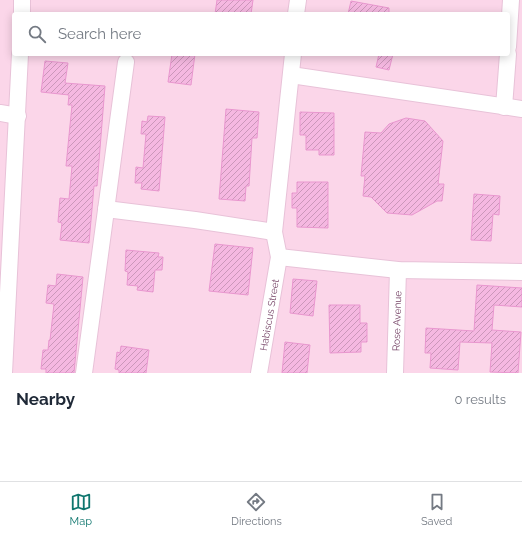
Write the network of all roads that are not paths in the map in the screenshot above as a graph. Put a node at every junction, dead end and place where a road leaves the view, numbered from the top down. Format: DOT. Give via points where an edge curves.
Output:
graph roads {
  1 [pos="22,0"];
  2 [pos="298,0"];
  3 [pos="511,0"];
  4 [pos="22,12"];
  5 [pos="296,12"];
  6 [pos="510,16"];
  7 [pos="20,56"];
  8 [pos="293,56"];
  9 [pos="508,56"];
  10 [pos="126,62"];
  11 [pos="291,75"];
  12 [pos="504,107"];
  13 [pos="522,109"];
  14 [pos="0,113"];
  15 [pos="18,116"];
  16 [pos="106,209"];
  17 [pos="274,232"];
  18 [pos="279,257"];
  19 [pos="398,270"];
  20 [pos="522,272"];
  21 [pos="4,318"];
  22 [pos="4,373"];
  23 [pos="84,373"];
  24 [pos="259,373"];
  25 [pos="395,373"];
  1 -- 4 [label="street"];
  2 -- 5 [label="street"];
  3 -- 6 [label="street"];
  7 -- 15 [label="street"];
  8 -- 11 [label="street"];
  9 -- 12 [label="street"];
  10 -- 16 [label="street"];
  11 -- 12 [label="street"];
  11 -- 17 [label="street"];
  12 -- 13 [label="street"];
  14 -- 15 [label="street"];
  15 -- 21 [label="street"];
  16 -- 17 [label="street"];
  16 -- 23 [label="street"];
  17 -- 18 [label="street"];
  18 -- 19 [label="street"];
  18 -- 24 [label="street, Habiscus Street"];
  19 -- 20 [label="street"];
  19 -- 25 [label="street, Rose Avenue"];
  21 -- 22 [label="street"];
}
